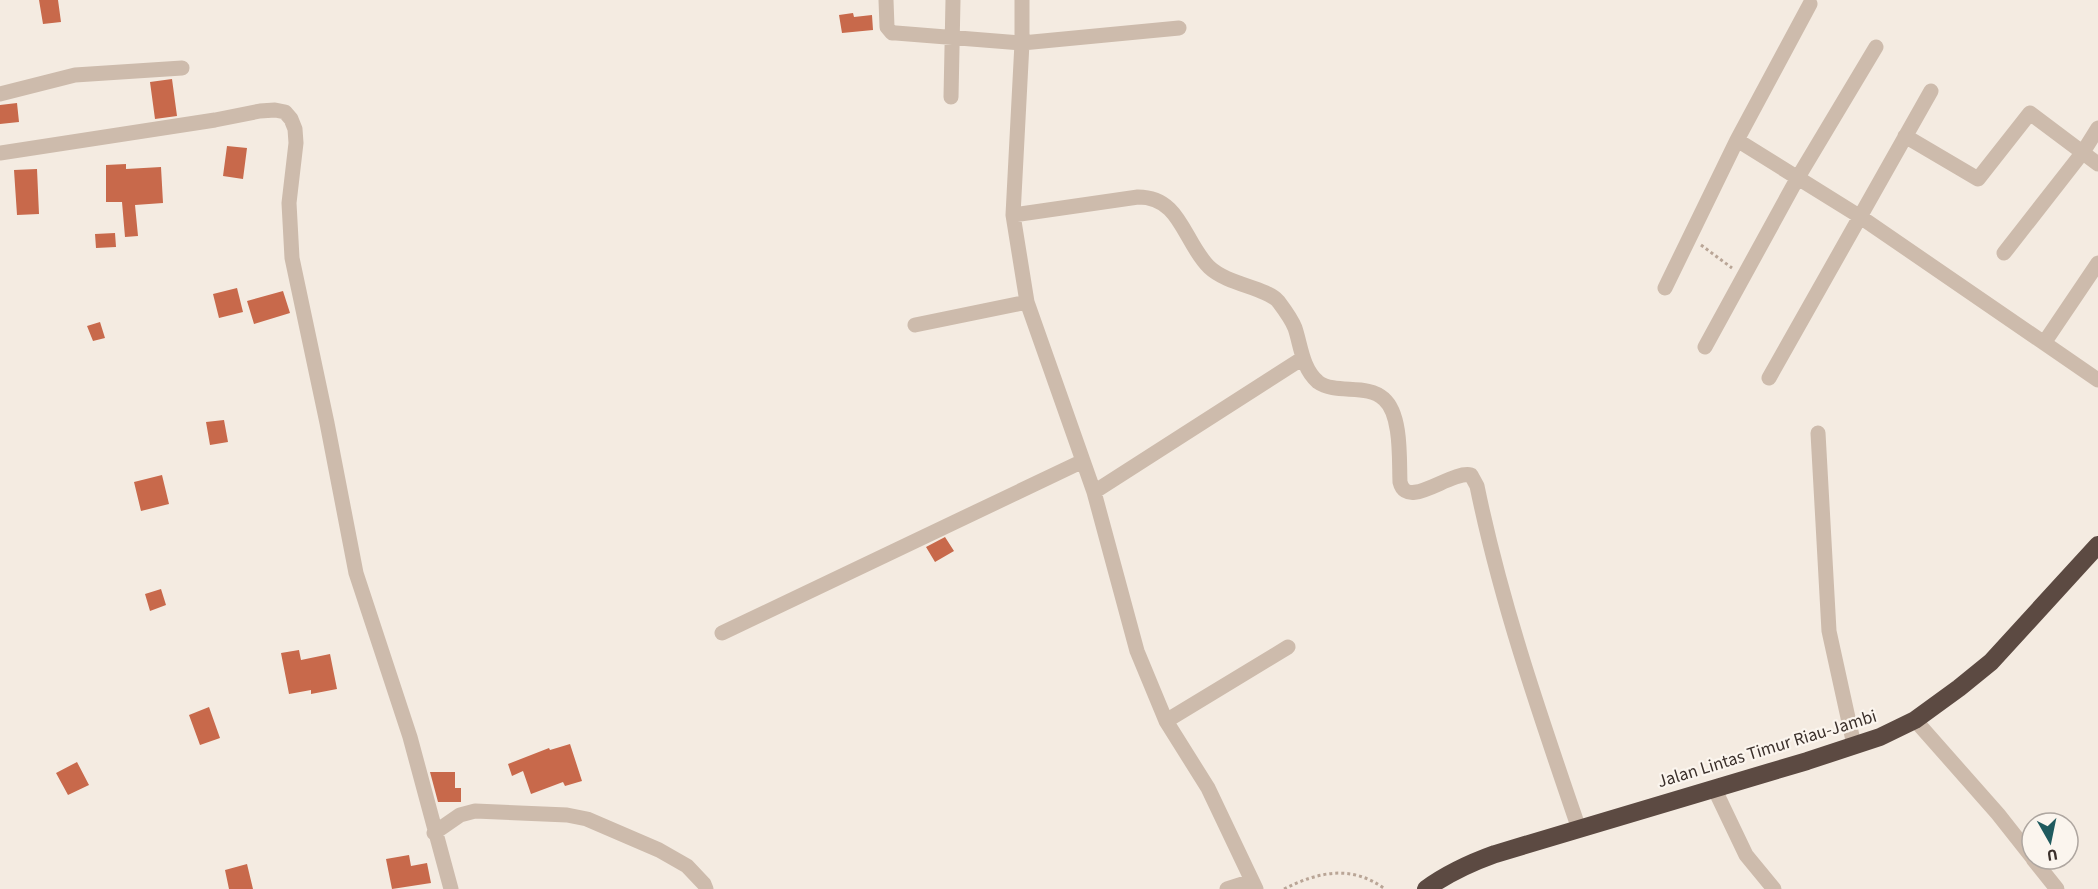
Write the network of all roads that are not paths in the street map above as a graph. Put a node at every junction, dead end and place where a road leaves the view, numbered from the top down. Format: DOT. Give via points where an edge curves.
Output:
graph roads {
  1 [pos="886,0"];
  2 [pos="953,0"];
  3 [pos="1022,0"];
  4 [pos="1810,4"];
  5 [pos="1179,28"];
  6 [pos="953,37"];
  7 [pos="1022,43"];
  8 [pos="1876,47"];
  9 [pos="182,68"];
  10 [pos="1931,91"];
  11 [pos="0,94"];
  12 [pos="951,97"];
  13 [pos="2098,128"];
  14 [pos="1905,136"];
  15 [pos="1737,140"];
  16 [pos="0,153"];
  17 [pos="2083,153"];
  18 [pos="2098,164"];
  19 [pos="1797,179"];
  20 [pos="1013,215"];
  21 [pos="1859,216"];
  22 [pos="2004,254"];
  23 [pos="2098,263"];
  24 [pos="1665,288"];
  25 [pos="1027,302"];
  26 [pos="915,325"];
  27 [pos="2044,343"];
  28 [pos="1705,347"];
  29 [pos="1303,358"];
  30 [pos="1769,378"];
  31 [pos="2098,380"];
  32 [pos="1818,433"];
  33 [pos="1083,461"];
  34 [pos="1094,492"];
  35 [pos="2098,544"];
  36 [pos="722,633"];
  37 [pos="1288,647"];
  38 [pos="1915,720"];
  39 [pos="1166,721"];
  40 [pos="1854,745"];
  41 [pos="1714,788"];
  42 [pos="1579,829"];
  43 [pos="434,833"];
  44 [pos="2020,842"];
  45 [pos="2043,871"];
  46 [pos="1254,885"];
  47 [pos="451,889"];
  48 [pos="706,889"];
  49 [pos="1227,889"];
  50 [pos="1426,889"];
  51 [pos="1774,889"];
  52 [pos="2057,889"];
  1 -- 6 [label="street" via="892,33"];
  2 -- 6 [label="street"];
  3 -- 7 [label="street"];
  4 -- 15 [label="street"];
  5 -- 7 [label="street"];
  6 -- 7 [label="street"];
  6 -- 12 [label="street"];
  7 -- 20 [label="street"];
  8 -- 19 [label="street"];
  9 -- 11 [label="street" via="75,75"];
  10 -- 14 [label="street"];
  13 -- 17 [label="street"];
  14 -- 17 [label="street" via="1978,179 2030,113"];
  14 -- 21 [label="street"];
  15 -- 19 [label="street"];
  15 -- 24 [label="street"];
  16 -- 43 [label="street" via="260,111 285,112 291,119 296,143 289,203 292,258 356,573 410,736"];
  17 -- 18 [label="street"];
  17 -- 22 [label="street"];
  19 -- 21 [label="street"];
  19 -- 28 [label="street"];
  20 -- 25 [label="street"];
  20 -- 29 [label="street" via="1138,197 1158,199 1169,207 1211,269 1275,298 1294,327"];
  21 -- 27 [label="street"];
  21 -- 30 [label="street"];
  23 -- 27 [label="street"];
  25 -- 26 [label="street"];
  25 -- 33 [label="street"];
  27 -- 31 [label="street"];
  29 -- 34 [label="street"];
  29 -- 42 [label="street" via="1309,372 1327,386 1384,398 1398,431 1400,482 1406,493 1458,475 1471,475 1521,659"];
  32 -- 40 [label="street" via="1829,631"];
  33 -- 34 [label="street"];
  33 -- 36 [label="street"];
  34 -- 39 [label="street" via="1137,651"];
  35 -- 38 [label="highway, Jalan Lintas Timur Riau-Jambi" via="1991,662"];
  37 -- 39 [label="street"];
  38 -- 40 [label="highway, Jalan Lintas Timur Riau-Jambi"];
  38 -- 44 [label="street"];
  39 -- 46 [label="street" via="1208,788"];
  40 -- 41 [label="highway, Jalan Lintas Timur Riau-Jambi"];
  41 -- 42 [label="highway, Jalan Lintas Timur Riau-Jambi"];
  41 -- 51 [label="street" via="1746,855"];
  42 -- 50 [label="highway, Jalan Lintas Timur Riau-Jambi" via="1465,865"];
  43 -- 47 [label="street"];
  43 -- 48 [label="street" via="460,815 475,811 587,819 687,866"];
  45 -- 52 [label="street"];
  46 -- 49 [label="street"];
}
